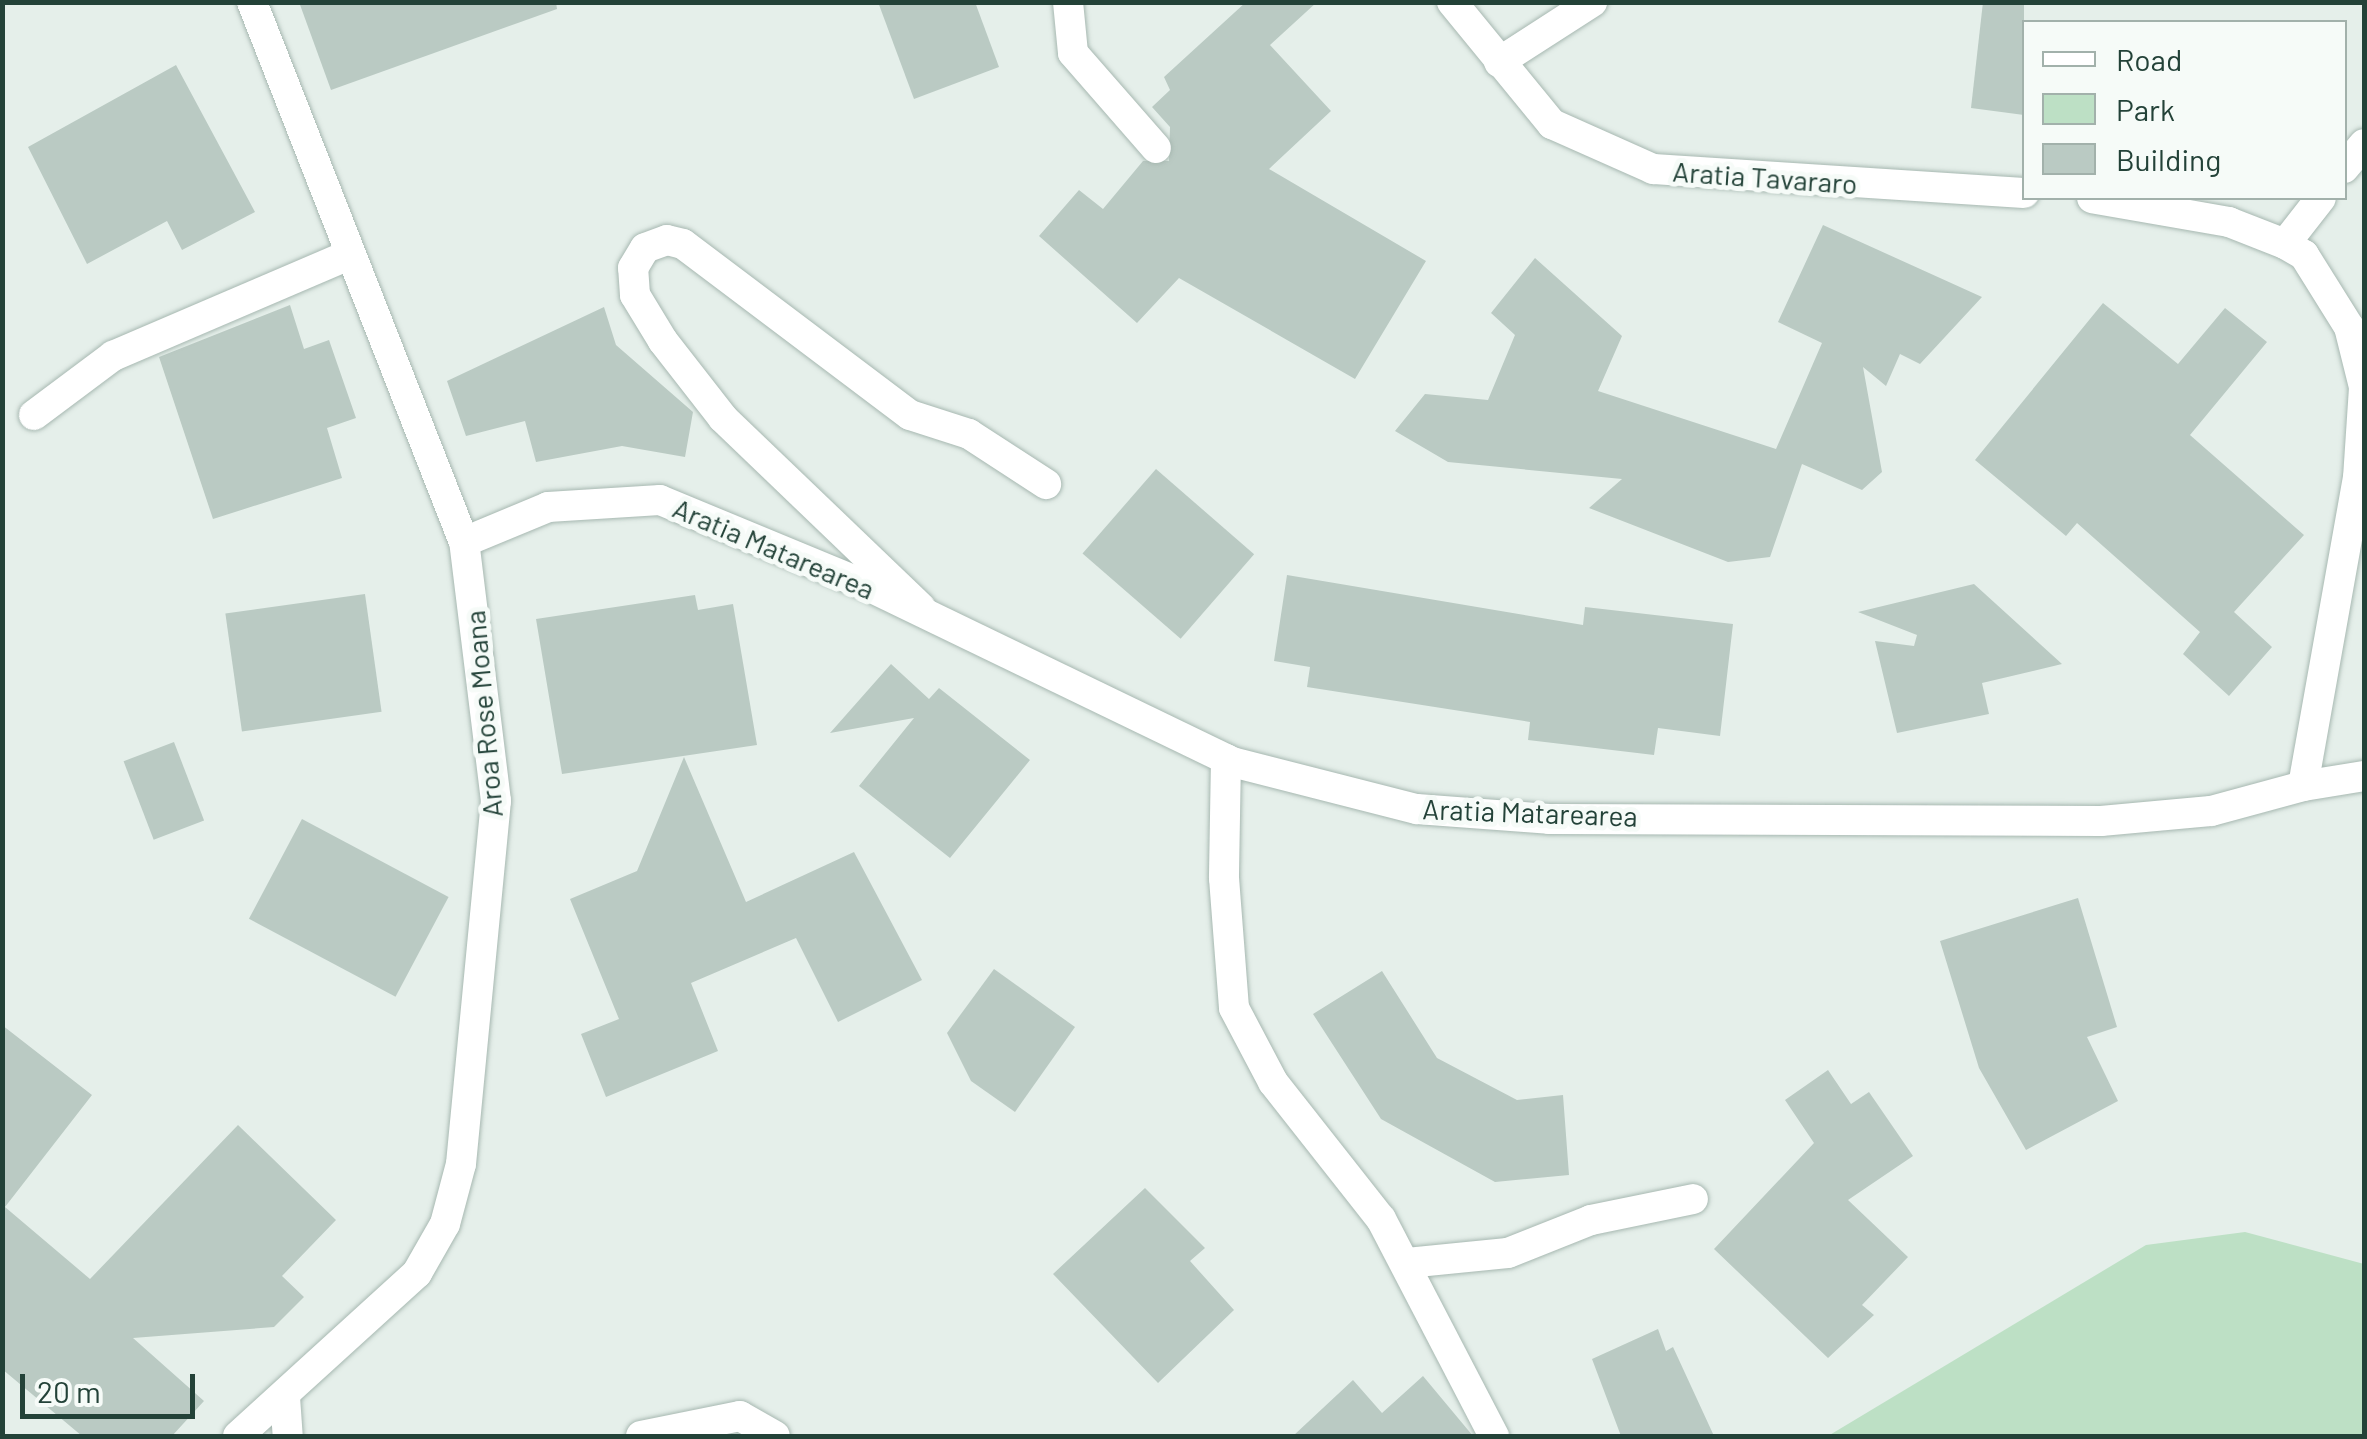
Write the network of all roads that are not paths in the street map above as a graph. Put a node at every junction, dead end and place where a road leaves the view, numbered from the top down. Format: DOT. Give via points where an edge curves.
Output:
graph roads {
  1 [pos="252,2"];
  2 [pos="1068,2"];
  3 [pos="1452,2"];
  4 [pos="1592,2"];
  5 [pos="1499,62"];
  6 [pos="2364,144"];
  7 [pos="1156,148"];
  8 [pos="2347,164"];
  9 [pos="2022,193"];
  10 [pos="2103,200"];
  11 [pos="2318,200"];
  12 [pos="2285,244"];
  13 [pos="349,255"];
  14 [pos="34,415"];
  15 [pos="1046,484"];
  16 [pos="464,542"];
  17 [pos="930,618"];
  18 [pos="1226,759"];
  19 [pos="2364,776"];
  20 [pos="2303,786"];
  21 [pos="1694,1199"];
  22 [pos="1407,1263"];
  23 [pos="285,1398"];
  24 [pos="238,1436"];
  25 [pos="288,1436"];
  26 [pos="641,1436"];
  27 [pos="776,1436"];
  28 [pos="1494,1436"];
  1 -- 13 [label="main road, Aroa Rose Moana"];
  2 -- 7 [label="main road" via="1082,67"];
  3 -- 5 [label="main road, Aratia Tavararo"];
  4 -- 5 [label="main road"];
  5 -- 9 [label="main road, Aratia Tavararo" via="1552,124 1653,168"];
  6 -- 8 [label="main road"];
  10 -- 12 [label="main road" via="2229,222"];
  11 -- 12 [label="main road"];
  12 -- 20 [label="main road" via="2304,255 2349,327 2364,387 2349,532"];
  13 -- 14 [label="main road" via="113,356"];
  13 -- 16 [label="main road, Aroa Rose Moana"];
  15 -- 17 [label="main road" via="968,434 910,415 683,244 667,240 646,248 633,268 635,295 675,356 723,418"];
  16 -- 17 [label="main road, Aratia Matarearea" via="548,508 660,500 744,530"];
  16 -- 23 [label="main road, Aroa Rose Moana" via="496,800 461,1164 446,1224 418,1273"];
  17 -- 18 [label="main road, Aratia Matarearea"];
  18 -- 20 [label="main road, Aratia Matarearea" via="1417,809 1549,819 2101,821 2211,811"];
  18 -- 22 [label="main road" via="1224,878 1234,1008 1273,1082"];
  19 -- 20 [label="main road, Aratia Matarearea"];
  21 -- 22 [label="main road" via="1636,1207 1473,1261"];
  22 -- 28 [label="main road"];
  23 -- 24 [label="main road, Aroa Rose Moana"];
  23 -- 25 [label="main road"];
  26 -- 27 [label="main road" via="740,1416"];
}
